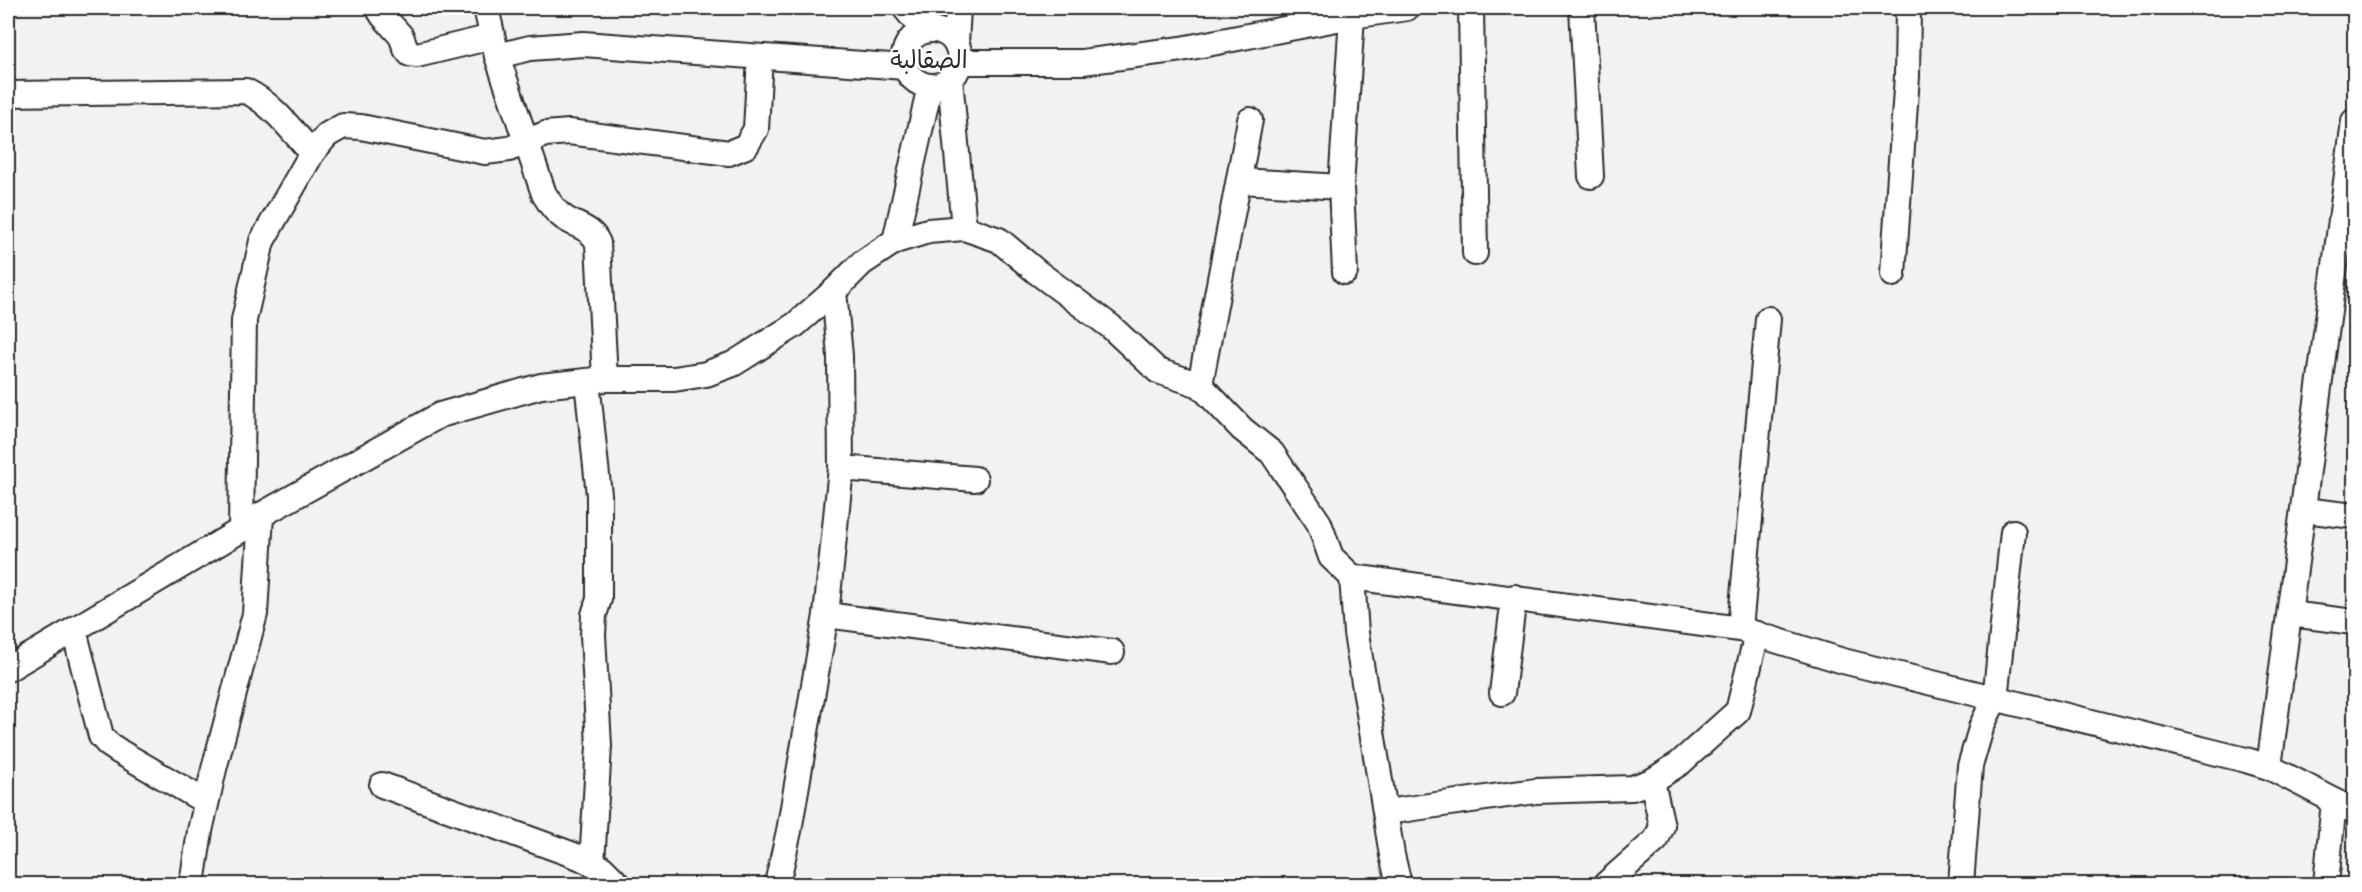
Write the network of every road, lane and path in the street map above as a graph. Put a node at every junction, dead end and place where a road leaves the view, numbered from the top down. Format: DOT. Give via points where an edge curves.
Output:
graph roads {
  1 [pos="378,8"];
  2 [pos="486,8"];
  3 [pos="905,8"];
  4 [pos="958,8"];
  5 [pos="1407,8"];
  6 [pos="1471,8"];
  7 [pos="1582,8"];
  8 [pos="1908,8"];
  9 [pos="1352,16"];
  10 [pos="924,31"];
  11 [pos="494,46"];
  12 [pos="760,57"];
  13 [pos="905,67"];
  14 [pos="949,68"];
  15 [pos="8,94"];
  16 [pos="1250,120"];
  17 [pos="2354,123"];
  18 [pos="526,141"];
  19 [pos="312,153"];
  20 [pos="1591,176"];
  21 [pos="1240,181"];
  22 [pos="1341,187"];
  23 [pos="964,228"];
  24 [pos="895,241"];
  25 [pos="1475,253"];
  26 [pos="1345,272"];
  27 [pos="1893,274"];
  28 [pos="834,291"];
  29 [pos="1768,319"];
  30 [pos="596,380"];
  31 [pos="1200,385"];
  32 [pos="841,468"];
  33 [pos="975,479"];
  34 [pos="2304,510"];
  35 [pos="261,515"];
  36 [pos="2355,516"];
  37 [pos="241,530"];
  38 [pos="2013,532"];
  39 [pos="1352,576"];
  40 [pos="1514,597"];
  41 [pos="2290,614"];
  42 [pos="826,615"];
  43 [pos="2355,622"];
  44 [pos="74,630"];
  45 [pos="1748,632"];
  46 [pos="1112,652"];
  47 [pos="8,669"];
  48 [pos="1502,693"];
  49 [pos="1995,699"];
  50 [pos="2269,767"];
  51 [pos="1652,781"];
  52 [pos="382,785"];
  53 [pos="206,802"];
  54 [pos="2344,806"];
  55 [pos="1386,812"];
  56 [pos="592,864"];
  57 [pos="192,885"];
  58 [pos="618,885"];
  59 [pos="777,885"];
  60 [pos="1399,885"];
  61 [pos="1606,885"];
  62 [pos="1961,885"];
  63 [pos="2326,885"];
  1 -- 11 [label="street" via="410,54"];
  2 -- 11 [label="street"];
  3 -- 10 [label="street"];
  4 -- 14 [label="street"];
  5 -- 9 [label="street"];
  6 -- 25 [label="street"];
  7 -- 20 [label="street"];
  8 -- 27 [label="street" via="1908,76"];
  9 -- 14 [label="street" via="1181,49 1083,62"];
  9 -- 22 [label="street"];
  10 -- 13 [label="street" via="905,49"];
  10 -- 14 [label="street" via="943,32"];
  11 -- 12 [label="street" via="583,44"];
  11 -- 18 [label="street"];
  12 -- 13 [label="street"];
  12 -- 18 [label="street" via="756,129 746,146 737,151 569,132"];
  13 -- 14 [label="street" via="915,80"];
  14 -- 23 [label="street"];
  14 -- 24 [label="street"];
  15 -- 19 [label="street" via="246,91 270,107"];
  16 -- 21 [label="street"];
  17 -- 34 [label="street"];
  18 -- 19 [label="street" via="509,149 485,152 343,126 327,135"];
  18 -- 30 [label="street" via="552,208 593,232 598,243"];
  19 -- 37 [label="street" via="262,241 244,320"];
  21 -- 22 [label="street"];
  21 -- 31 [label="street"];
  22 -- 26 [label="street"];
  23 -- 24 [label="street" via="928,231"];
  23 -- 31 [label="street" via="999,240 1110,326 1158,370"];
  24 -- 28 [label="street" via="862,263"];
  28 -- 30 [label="street" via="795,325 733,364 706,374 674,379"];
  28 -- 32 [label="street" via="840,356"];
  29 -- 45 [label="street"];
  30 -- 35 [label="street" via="541,386 440,415"];
  30 -- 56 [label="street" via="599,599 593,634 599,746"];
  31 -- 39 [label="street" via="1242,429 1272,453 1319,523 1331,557"];
  32 -- 33 [label="street"];
  32 -- 42 [label="street"];
  34 -- 36 [label="street"];
  34 -- 41 [label="street"];
  35 -- 37 [label="street"];
  35 -- 53 [label="street" via="255,614"];
  37 -- 44 [label="street"];
  38 -- 49 [label="street"];
  39 -- 40 [label="street"];
  39 -- 55 [label="street" via="1356,633"];
  40 -- 45 [label="street"];
  40 -- 48 [label="street"];
  41 -- 43 [label="street"];
  41 -- 50 [label="street"];
  42 -- 46 [label="street"];
  42 -- 59 [label="street"];
  44 -- 47 [label="street"];
  44 -- 53 [label="street" via="101,736 120,752"];
  45 -- 49 [label="street" via="1843,661"];
  45 -- 51 [label="street" via="1738,711 1680,763"];
  49 -- 50 [label="street"];
  49 -- 62 [label="street" via="1982,725 1970,766"];
  50 -- 54 [label="street"];
  51 -- 55 [label="street" via="1632,788 1536,791"];
  51 -- 61 [label="street" via="1662,826 1656,840"];
  52 -- 56 [label="street"];
  53 -- 57 [label="street"];
  54 -- 63 [label="street"];
  55 -- 60 [label="street"];
  56 -- 58 [label="street" via="602,868"];
}
